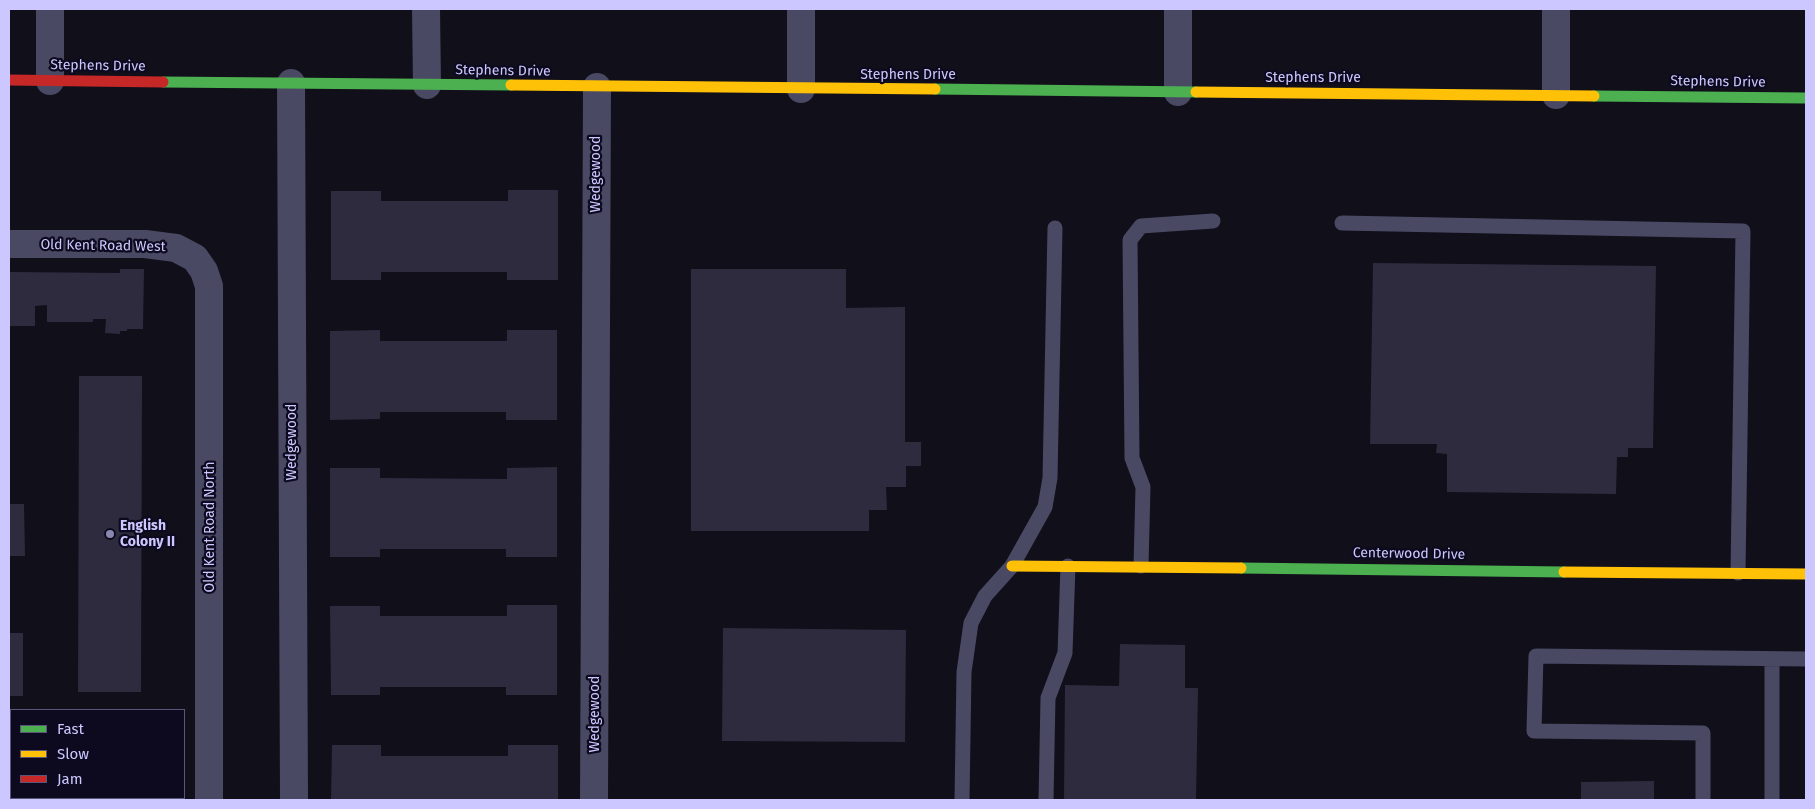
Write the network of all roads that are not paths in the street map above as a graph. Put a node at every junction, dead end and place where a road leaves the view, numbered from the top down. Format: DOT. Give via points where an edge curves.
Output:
graph roads {
  1 [pos="50,9"];
  2 [pos="426,9"];
  3 [pos="801,9"];
  4 [pos="1178,9"];
  5 [pos="1556,9"];
  6 [pos="9,80"];
  7 [pos="50,81"];
  8 [pos="291,83"];
  9 [pos="426,85"];
  10 [pos="597,87"];
  11 [pos="801,89"];
  12 [pos="1178,92"];
  13 [pos="1556,95"];
  14 [pos="1806,98"];
  15 [pos="1213,220"];
  16 [pos="1342,223"];
  17 [pos="1056,228"];
  18 [pos="9,244"];
  19 [pos="195,258"];
  20 [pos="1012,566"];
  21 [pos="1068,566"];
  22 [pos="1141,566"];
  23 [pos="1738,573"];
  24 [pos="1806,574"];
  25 [pos="1772,659"];
  26 [pos="1806,659"];
  27 [pos="209,800"];
  28 [pos="294,800"];
  29 [pos="594,800"];
  30 [pos="962,800"];
  31 [pos="1046,800"];
  32 [pos="1703,800"];
  33 [pos="1772,800"];
  1 -- 7 [label="street"];
  2 -- 9 [label="street"];
  3 -- 11 [label="street"];
  4 -- 12 [label="street"];
  5 -- 13 [label="street"];
  6 -- 7 [label="street, Stephens Drive"];
  7 -- 8 [label="street, Stephens Drive"];
  8 -- 9 [label="street, Stephens Drive"];
  8 -- 28 [label="street, Wedgewood"];
  9 -- 10 [label="street, Stephens Drive"];
  10 -- 11 [label="street, Stephens Drive"];
  10 -- 29 [label="street, Wedgewood"];
  11 -- 12 [label="street, Stephens Drive"];
  12 -- 13 [label="street, Stephens Drive"];
  13 -- 14 [label="street, Stephens Drive"];
  15 -- 22 [label="lane" via="1141,226 1130,240 1132,458 1143,486"];
  16 -- 23 [label="lane" via="1742,231"];
  17 -- 20 [label="lane" via="1050,478 1045,507"];
  18 -- 19 [label="street, Old Kent Road West" via="145,244 176,248"];
  19 -- 27 [label="street, Old Kent Road North" via="210,286"];
  20 -- 21 [label="street, Centerwood Drive"];
  20 -- 30 [label="lane" via="985,596 971,623 964,672"];
  21 -- 22 [label="street, Centerwood Drive"];
  21 -- 31 [label="lane" via="1065,653 1048,698"];
  22 -- 23 [label="street, Centerwood Drive"];
  23 -- 24 [label="street, Centerwood Drive"];
  25 -- 26 [label="lane"];
  25 -- 32 [label="lane" via="1536,656 1534,731 1703,733"];
  25 -- 33 [label="lane"];
}
